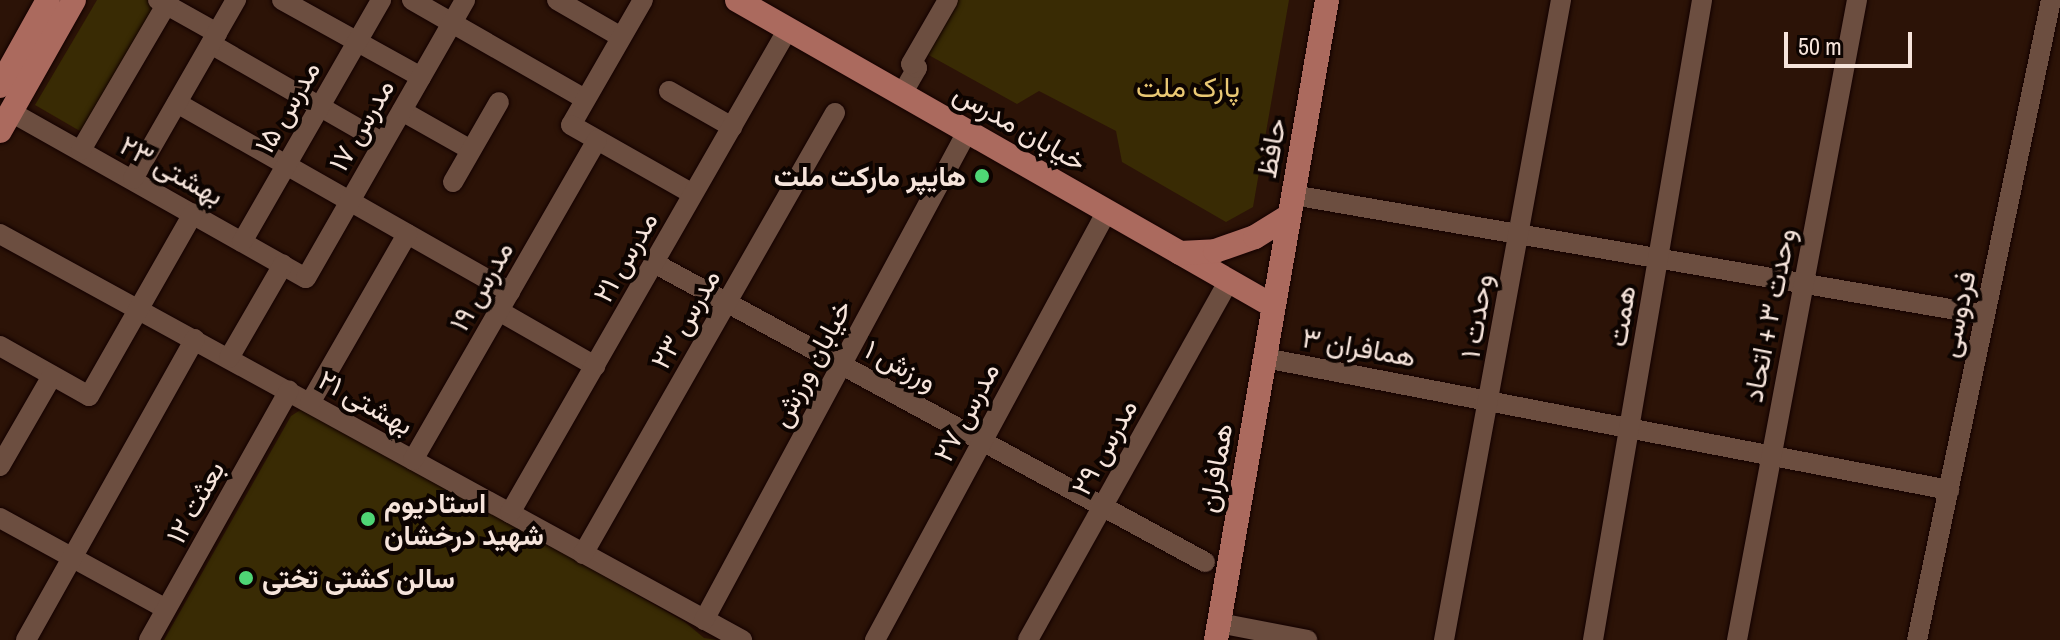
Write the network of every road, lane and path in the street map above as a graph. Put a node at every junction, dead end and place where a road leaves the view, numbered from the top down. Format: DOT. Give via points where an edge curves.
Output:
graph roads {
  1 [pos="48,0"];
  2 [pos="74,0"];
  3 [pos="236,0"];
  4 [pos="282,0"];
  5 [pos="381,0"];
  6 [pos="412,0"];
  7 [pos="465,0"];
  8 [pos="557,0"];
  9 [pos="643,0"];
  10 [pos="737,0"];
  11 [pos="948,0"];
  12 [pos="1327,0"];
  13 [pos="1561,0"];
  14 [pos="1702,0"];
  15 [pos="1857,0"];
  16 [pos="2051,0"];
  17 [pos="165,2"];
  18 [pos="452,23"];
  19 [pos="788,29"];
  20 [pos="621,37"];
  21 [pos="214,38"];
  22 [pos="357,42"];
  23 [pos="421,77"];
  24 [pos="1,83"];
  25 [pos="669,91"];
  26 [pos="902,94"];
  27 [pos="585,99"];
  28 [pos="499,102"];
  29 [pos="177,103"];
  30 [pos="320,107"];
  31 [pos="402,111"];
  32 [pos="835,113"];
  33 [pos="5,121"];
  34 [pos="732,127"];
  35 [pos="967,132"];
  36 [pos="597,140"];
  37 [pos="383,143"];
  38 [pos="81,150"];
  39 [pos="471,150"];
  40 [pos="286,165"];
  41 [pos="133,179"];
  42 [pos="453,182"];
  43 [pos="693,194"];
  44 [pos="350,201"];
  45 [pos="1291,206"];
  46 [pos="1107,211"];
  47 [pos="193,214"];
  48 [pos="1518,233"];
  49 [pos="0,234"];
  50 [pos="407,234"];
  51 [pos="242,242"];
  52 [pos="1180,253"];
  53 [pos="1659,258"];
  54 [pos="654,263"];
  55 [pos="283,265"];
  56 [pos="306,278"];
  57 [pos="1229,281"];
  58 [pos="1804,282"];
  59 [pos="510,292"];
  60 [pos="727,303"];
  61 [pos="1273,306"];
  62 [pos="139,308"];
  63 [pos="499,311"];
  64 [pos="1985,315"];
  65 [pos="195,339"];
  66 [pos="0,346"];
  67 [pos="229,358"];
  68 [pos="1265,358"];
  69 [pos="842,365"];
  70 [pos="595,366"];
  71 [pos="52,376"];
  72 [pos="289,391"];
  73 [pos="1491,399"];
  74 [pos="310,403"];
  75 [pos="1631,425"];
  76 [pos="7,436"];
  77 [pos="983,441"];
  78 [pos="1772,453"];
  79 [pos="413,460"];
  80 [pos="0,466"];
  81 [pos="1949,490"];
  82 [pos="1103,506"];
  83 [pos="510,513"];
  84 [pos="0,518"];
  85 [pos="583,554"];
  86 [pos="72,557"];
  87 [pos="1205,562"];
  88 [pos="166,609"];
  89 [pos="704,620"];
  90 [pos="1217,632"];
  91 [pos="26,640"];
  92 [pos="149,640"];
  93 [pos="742,640"];
  94 [pos="875,640"];
  95 [pos="1028,640"];
  96 [pos="1307,640"];
  97 [pos="1444,640"];
  98 [pos="1593,640"];
  99 [pos="1737,640"];
  100 [pos="1917,640"];
  1 -- 24 [label="main road"];
  2 -- 33 [label="main road"];
  3 -- 21 [label="street"];
  4 -- 22 [label="street"];
  5 -- 22 [label="street, مدرس ۱۵"];
  6 -- 18 [label="street"];
  7 -- 18 [label="street, مدرس ۱۷"];
  8 -- 20 [label="street"];
  9 -- 20 [label="street"];
  10 -- 19 [label="main road, خیابان مدرس"];
  11 -- 26 [label="street" via="911,64 917,68"];
  12 -- 45 [label="main road, حافظ"];
  13 -- 48 [label="street, وحدت ۱"];
  14 -- 53 [label="street, همت"];
  15 -- 58 [label="street, وحدت ۳ + اتحاد"];
  16 -- 64 [label="street, فردوسی"];
  17 -- 21 [label="street"];
  17 -- 38 [label="street"];
  18 -- 23 [label="street, مدرس ۱۷"];
  18 -- 27 [label="street"];
  19 -- 26 [label="main road, خیابان مدرس"];
  19 -- 34 [label="street, مدرس ۲۱"];
  20 -- 27 [label="street"];
  21 -- 29 [label="street"];
  21 -- 30 [label="street"];
  22 -- 23 [label="street"];
  22 -- 30 [label="street, مدرس ۱۵"];
  23 -- 31 [label="street, مدرس ۱۷"];
  25 -- 34 [label="street"];
  26 -- 35 [label="main road, خیابان مدرس"];
  27 -- 36 [label="street" via="571,125"];
  28 -- 39 [label="street"];
  29 -- 40 [label="street"];
  29 -- 41 [label="street"];
  30 -- 37 [label="street"];
  30 -- 40 [label="street, مدرس ۱۵"];
  31 -- 37 [label="street, مدرس ۱۷"];
  31 -- 39 [label="street"];
  32 -- 60 [label="street, مدرس ۲۳"];
  33 -- 38 [label="street, بهشتی ۲۳"];
  34 -- 43 [label="street, مدرس ۲۱"];
  35 -- 46 [label="main road, خیابان مدرس"];
  35 -- 69 [label="street, خیابان ورزش"];
  36 -- 43 [label="street"];
  36 -- 59 [label="street, مدرس ۱۹"];
  37 -- 44 [label="street, مدرس ۱۷"];
  38 -- 41 [label="street, بهشتی ۲۳"];
  39 -- 42 [label="street"];
  40 -- 44 [label="street"];
  40 -- 51 [label="street, مدرس ۱۵"];
  41 -- 47 [label="street, بهشتی ۲۳"];
  43 -- 54 [label="street, مدرس ۲۱"];
  44 -- 50 [label="street"];
  44 -- 56 [label="street, مدرس ۱۷"];
  45 -- 48 [label="street"];
  45 -- 52 [label="main road" via="1255,237 1215,251"];
  45 -- 61 [label="main road, حافظ"];
  46 -- 52 [label="main road, خیابان مدرس"];
  46 -- 77 [label="street, مدرس ۲۷"];
  47 -- 51 [label="street, بهشتی ۲۳"];
  47 -- 62 [label="street"];
  48 -- 53 [label="street"];
  48 -- 73 [label="street, وحدت ۱"];
  49 -- 62 [label="street, بهشتی ۲۱"];
  50 -- 59 [label="street"];
  50 -- 74 [label="street"];
  51 -- 55 [label="street, بهشتی ۲۳"];
  52 -- 57 [label="main road, خیابان مدرس"];
  53 -- 58 [label="street"];
  53 -- 75 [label="street, همت"];
  54 -- 60 [label="street, ورزش ۱"];
  54 -- 70 [label="street, مدرس ۲۱"];
  55 -- 56 [label="street, بهشتی ۲۳"];
  55 -- 67 [label="street"];
  57 -- 61 [label="main road, خیابان مدرس"];
  57 -- 82 [label="street, مدرس ۲۹"];
  58 -- 64 [label="street"];
  58 -- 78 [label="street, وحدت ۳ + اتحاد"];
  59 -- 63 [label="street, مدرس ۱۹"];
  60 -- 69 [label="street, ورزش ۱"];
  60 -- 85 [label="street, مدرس ۲۳"];
  61 -- 68 [label="main road, همافران"];
  62 -- 65 [label="street, بهشتی ۲۱"];
  62 -- 71 [label="street" via="89,396"];
  63 -- 70 [label="street"];
  63 -- 79 [label="street, مدرس ۱۹"];
  64 -- 81 [label="street, فردوسی"];
  65 -- 67 [label="street, بهشتی ۲۱"];
  65 -- 86 [label="street"];
  66 -- 71 [label="street"];
  67 -- 72 [label="street, بهشتی ۲۱"];
  68 -- 73 [label="street, همافران ۳"];
  68 -- 90 [label="main road, همافران"];
  69 -- 77 [label="street, ورزش ۱"];
  69 -- 89 [label="street, خیابان ورزش"];
  70 -- 83 [label="street, مدرس ۲۱"];
  71 -- 76 [label="street"];
  72 -- 74 [label="street, بهشتی ۲۱"];
  72 -- 88 [label="street, بعثت ۱۲"];
  73 -- 75 [label="street, همافران ۳"];
  73 -- 97 [label="street, وحدت ۱"];
  74 -- 79 [label="street, بهشتی ۲۱"];
  75 -- 78 [label="street, همافران ۳"];
  75 -- 98 [label="street, همت"];
  76 -- 80 [label="street"];
  77 -- 82 [label="street, ورزش ۱"];
  77 -- 94 [label="street, مدرس ۲۷"];
  78 -- 81 [label="street, همافران ۳"];
  78 -- 99 [label="street, وحدت ۳ + اتحاد"];
  79 -- 83 [label="street, بهشتی ۲۱"];
  81 -- 100 [label="street, فردوسی"];
  82 -- 87 [label="street, ورزش ۱"];
  82 -- 95 [label="street, مدرس ۲۹"];
  83 -- 85 [label="street, بهشتی ۲۱"];
  84 -- 86 [label="street"];
  85 -- 89 [label="street, بهشتی ۲۱"];
  86 -- 88 [label="street"];
  86 -- 91 [label="street"];
  88 -- 92 [label="street, بعثت ۱۲"];
  89 -- 93 [label="street, بهشتی ۲۱"];
  90 -- 96 [label="street"];
}
